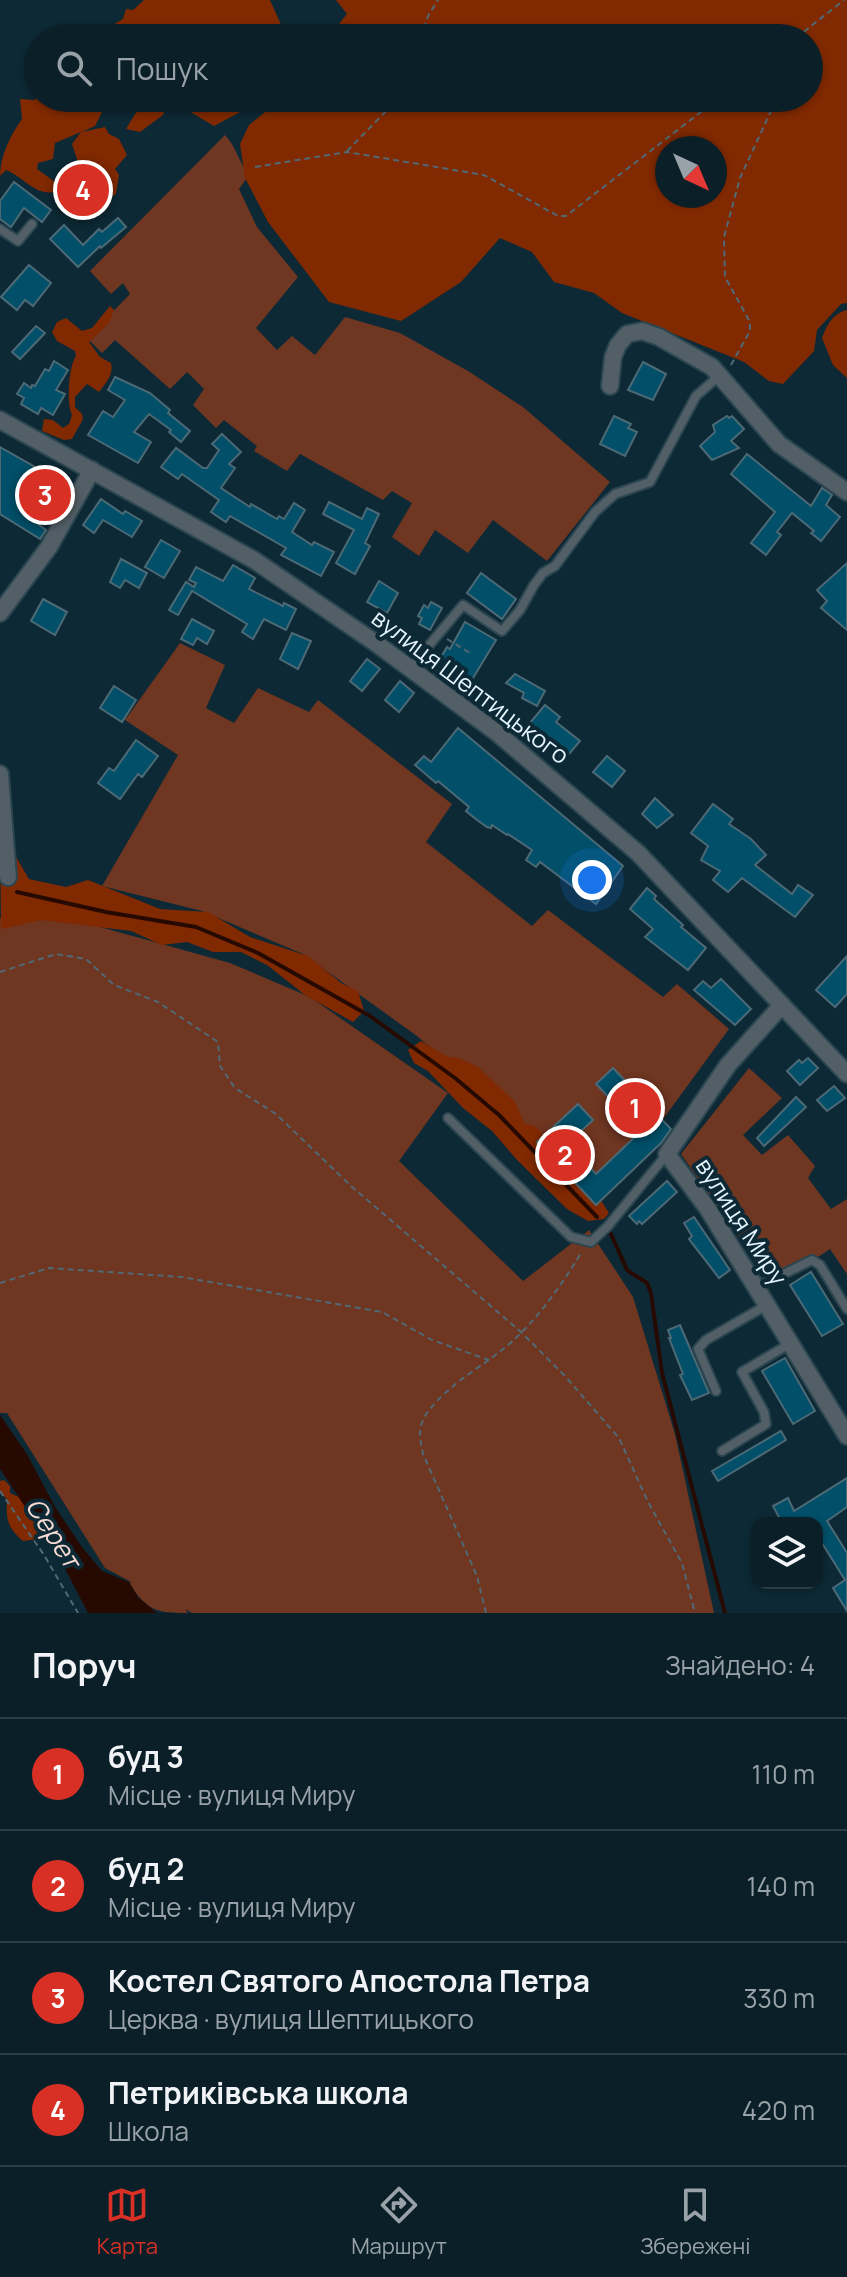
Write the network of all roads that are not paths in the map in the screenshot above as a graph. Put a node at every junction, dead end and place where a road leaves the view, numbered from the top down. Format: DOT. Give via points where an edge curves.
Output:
graph roads {
  1 [pos="32,224"];
  2 [pos="0,229"];
  3 [pos="724,380"];
  4 [pos="610,386"];
  5 [pos="0,420"];
  6 [pos="92,470"];
  7 [pos="847,492"];
  8 [pos="0,613"];
  9 [pos="410,668"];
  10 [pos="0,774"];
  11 [pos="8,877"];
  12 [pos="782,1005"];
  13 [pos="847,1074"];
  14 [pos="448,1118"];
  15 [pos="667,1154"];
  16 [pos="756,1287"];
  17 [pos="767,1305"];
  18 [pos="847,1309"];
  19 [pos="792,1343"];
  20 [pos="716,1391"];
  21 [pos="847,1436"];
  22 [pos="722,1451"];
  1 -- 2 [label="lane" via="18,241"];
  3 -- 4 [label="street" via="682,349 642,331 627,334 618,345"];
  3 -- 7 [label="street" via="779,444"];
  3 -- 9 [label="lane" via="696,396 650,482 615,494 595,512 502,631 463,605"];
  5 -- 6 [label="street, вулиця Шептицького"];
  6 -- 8 [label="street" via="49,547"];
  6 -- 9 [label="street, вулиця Шептицького" via="254,560"];
  9 -- 12 [label="street, вулиця Шептицького" via="496,732 638,853"];
  10 -- 11 [label="street"];
  12 -- 13 [label="street, вулиця Шептицького"];
  12 -- 15 [label="street, вулиця Миру" via="728,1065"];
  14 -- 15 [label="lane" via="571,1237 591,1242"];
  15 -- 16 [label="street, вулиця Миру"];
  16 -- 17 [label="street, вулиця Миру"];
  16 -- 18 [label="lane" via="812,1260"];
  17 -- 19 [label="street, вулиця Миру"];
  17 -- 20 [label="lane" via="698,1349"];
  19 -- 21 [label="street, вулиця Миру"];
  19 -- 22 [label="lane" via="742,1372 766,1424"];
}
